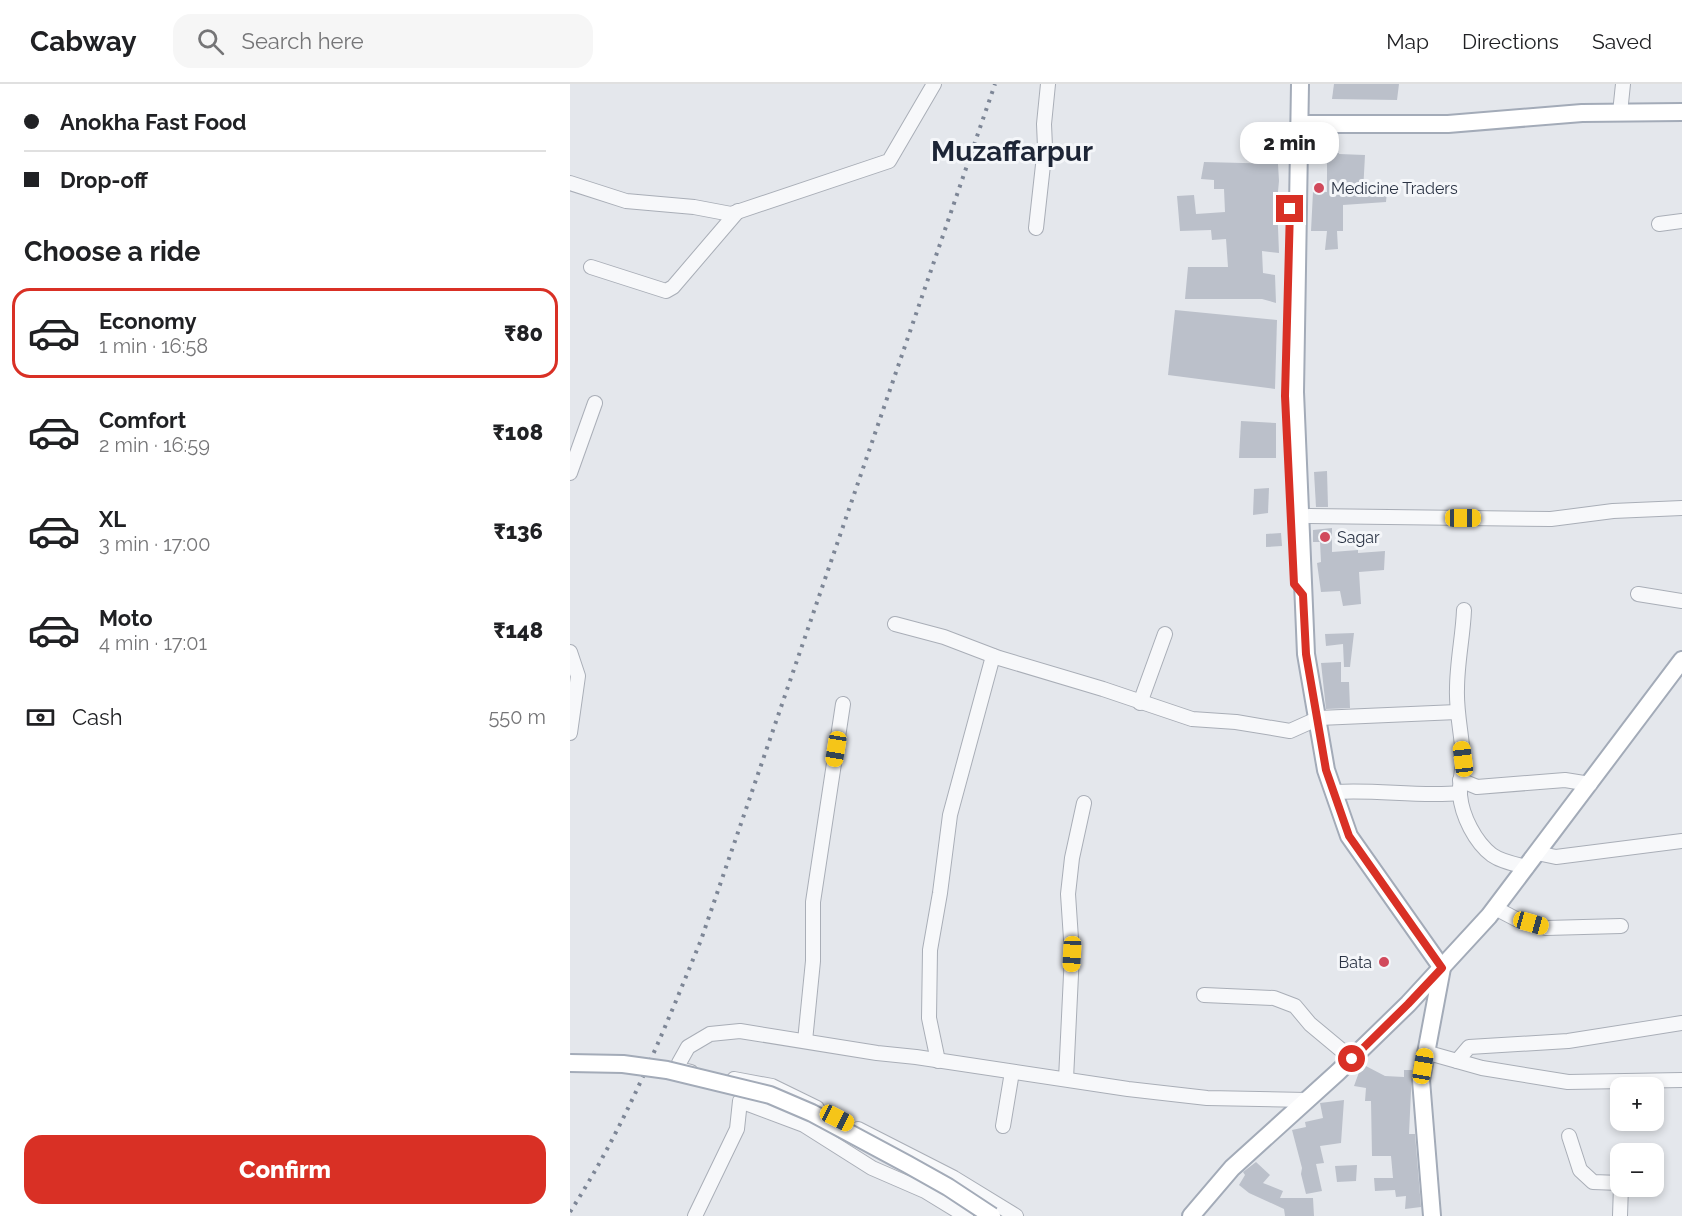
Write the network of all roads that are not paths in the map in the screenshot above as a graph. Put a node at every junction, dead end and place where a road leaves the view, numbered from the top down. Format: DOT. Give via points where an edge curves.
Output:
graph roads {
  1 [pos="934,84"];
  2 [pos="1048,84"];
  3 [pos="1297,84"];
  4 [pos="1623,84"];
  5 [pos="1682,112"];
  6 [pos="1620,113"];
  7 [pos="1306,124"];
  8 [pos="570,183"];
  9 [pos="738,211"];
  10 [pos="1682,220"];
  11 [pos="1659,224"];
  12 [pos="1036,228"];
  13 [pos="591,267"];
  14 [pos="595,403"];
  15 [pos="570,472"];
  16 [pos="1682,508"];
  17 [pos="1309,516"];
  18 [pos="1638,594"];
  19 [pos="1303,595"];
  20 [pos="1682,601"];
  21 [pos="1464,610"];
  22 [pos="895,624"];
  23 [pos="1165,634"];
  24 [pos="570,652"];
  25 [pos="993,656"];
  26 [pos="1682,660"];
  27 [pos="1140,703"];
  28 [pos="843,704"];
  29 [pos="1457,712"];
  30 [pos="1318,718"];
  31 [pos="570,733"];
  32 [pos="1590,784"];
  33 [pos="1460,787"];
  34 [pos="1334,792"];
  35 [pos="1084,803"];
  36 [pos="1682,841"];
  37 [pos="1532,860"];
  38 [pos="1495,908"];
  39 [pos="1621,926"];
  40 [pos="1442,968"];
  41 [pos="1204,995"];
  42 [pos="1682,1023"];
  43 [pos="805,1041"];
  44 [pos="1425,1052"];
  45 [pos="570,1056"];
  46 [pos="1352,1059"];
  47 [pos="938,1061"];
  48 [pos="1457,1061"];
  49 [pos="570,1063"];
  50 [pos="570,1071"];
  51 [pos="1012,1072"];
  52 [pos="1066,1079"];
  53 [pos="1682,1080"];
  54 [pos="1307,1100"];
  55 [pos="1003,1126"];
  56 [pos="1569,1136"];
  57 [pos="1610,1184"];
  58 [pos="1621,1197"];
  59 [pos="695,1216"];
  60 [pos="966,1216"];
  61 [pos="992,1216"];
  62 [pos="1016,1216"];
  63 [pos="1191,1216"];
  64 [pos="1432,1216"];
  65 [pos="1620,1216"];
  1 -- 9 [label="street" via="889,161"];
  2 -- 12 [label="street"];
  3 -- 7 [label="main road"];
  3 -- 19 [label="main road" via="1294,393"];
  4 -- 6 [label="street"];
  5 -- 6 [label="main road"];
  6 -- 7 [label="main road" via="1448,124"];
  7 -- 17 [label="main road" via="1301,396"];
  8 -- 9 [label="street" via="626,201 731,214"];
  9 -- 13 [label="street" via="666,291"];
  10 -- 11 [label="street"];
  14 -- 15 [label="street"];
  16 -- 17 [label="street" via="1551,519"];
  17 -- 19 [label="main road" via="1310,584"];
  18 -- 20 [label="street"];
  19 -- 30 [label="main road" via="1306,654"];
  21 -- 29 [label="street"];
  22 -- 25 [label="street"];
  23 -- 27 [label="street"];
  24 -- 31 [label="street" via="578,676"];
  25 -- 27 [label="street" via="1103,688"];
  25 -- 47 [label="street" via="950,815 930,950 929,1018"];
  26 -- 32 [label="main road"];
  27 -- 30 [label="street" via="1192,719 1290,732"];
  28 -- 43 [label="street" via="813,902 813,961"];
  29 -- 30 [label="street"];
  29 -- 33 [label="street" via="1463,759"];
  30 -- 34 [label="main road" via="1326,770"];
  32 -- 33 [label="street" via="1537,780"];
  32 -- 37 [label="main road"];
  33 -- 34 [label="street" via="1444,795"];
  33 -- 37 [label="street" via="1466,820 1492,855 1509,863"];
  34 -- 40 [label="main road" via="1349,836"];
  35 -- 52 [label="street" via="1068,894 1072,954"];
  36 -- 37 [label="street"];
  37 -- 38 [label="main road"];
  38 -- 39 [label="street" via="1546,927"];
  38 -- 40 [label="main road"];
  40 -- 44 [label="main road"];
  40 -- 46 [label="main road"];
  41 -- 46 [label="street" via="1274,998 1295,1006"];
  42 -- 48 [label="street" via="1568,1041 1469,1047"];
  43 -- 47 [label="street"];
  43 -- 62 [label="street" via="740,1031 710,1034 688,1047 679,1067 779,1088 954,1178"];
  44 -- 48 [label="street"];
  44 -- 64 [label="main road" via="1421,1080"];
  45 -- 50 [label="street" via="616,1058 615,1071"];
  46 -- 54 [label="main road"];
  47 -- 51 [label="street"];
  48 -- 53 [label="street" via="1568,1082"];
  49 -- 61 [label="main road, bridge" via="667,1070 770,1095 907,1164"];
  51 -- 52 [label="street"];
  51 -- 55 [label="street"];
  52 -- 54 [label="street" via="1207,1098"];
  54 -- 63 [label="main road" via="1232,1168"];
  56 -- 57 [label="street" via="1580,1170 1593,1182"];
  58 -- 65 [label="street"];
  59 -- 60 [label="street" via="737,1129 740,1101 804,1125 872,1168 925,1191"];
}
